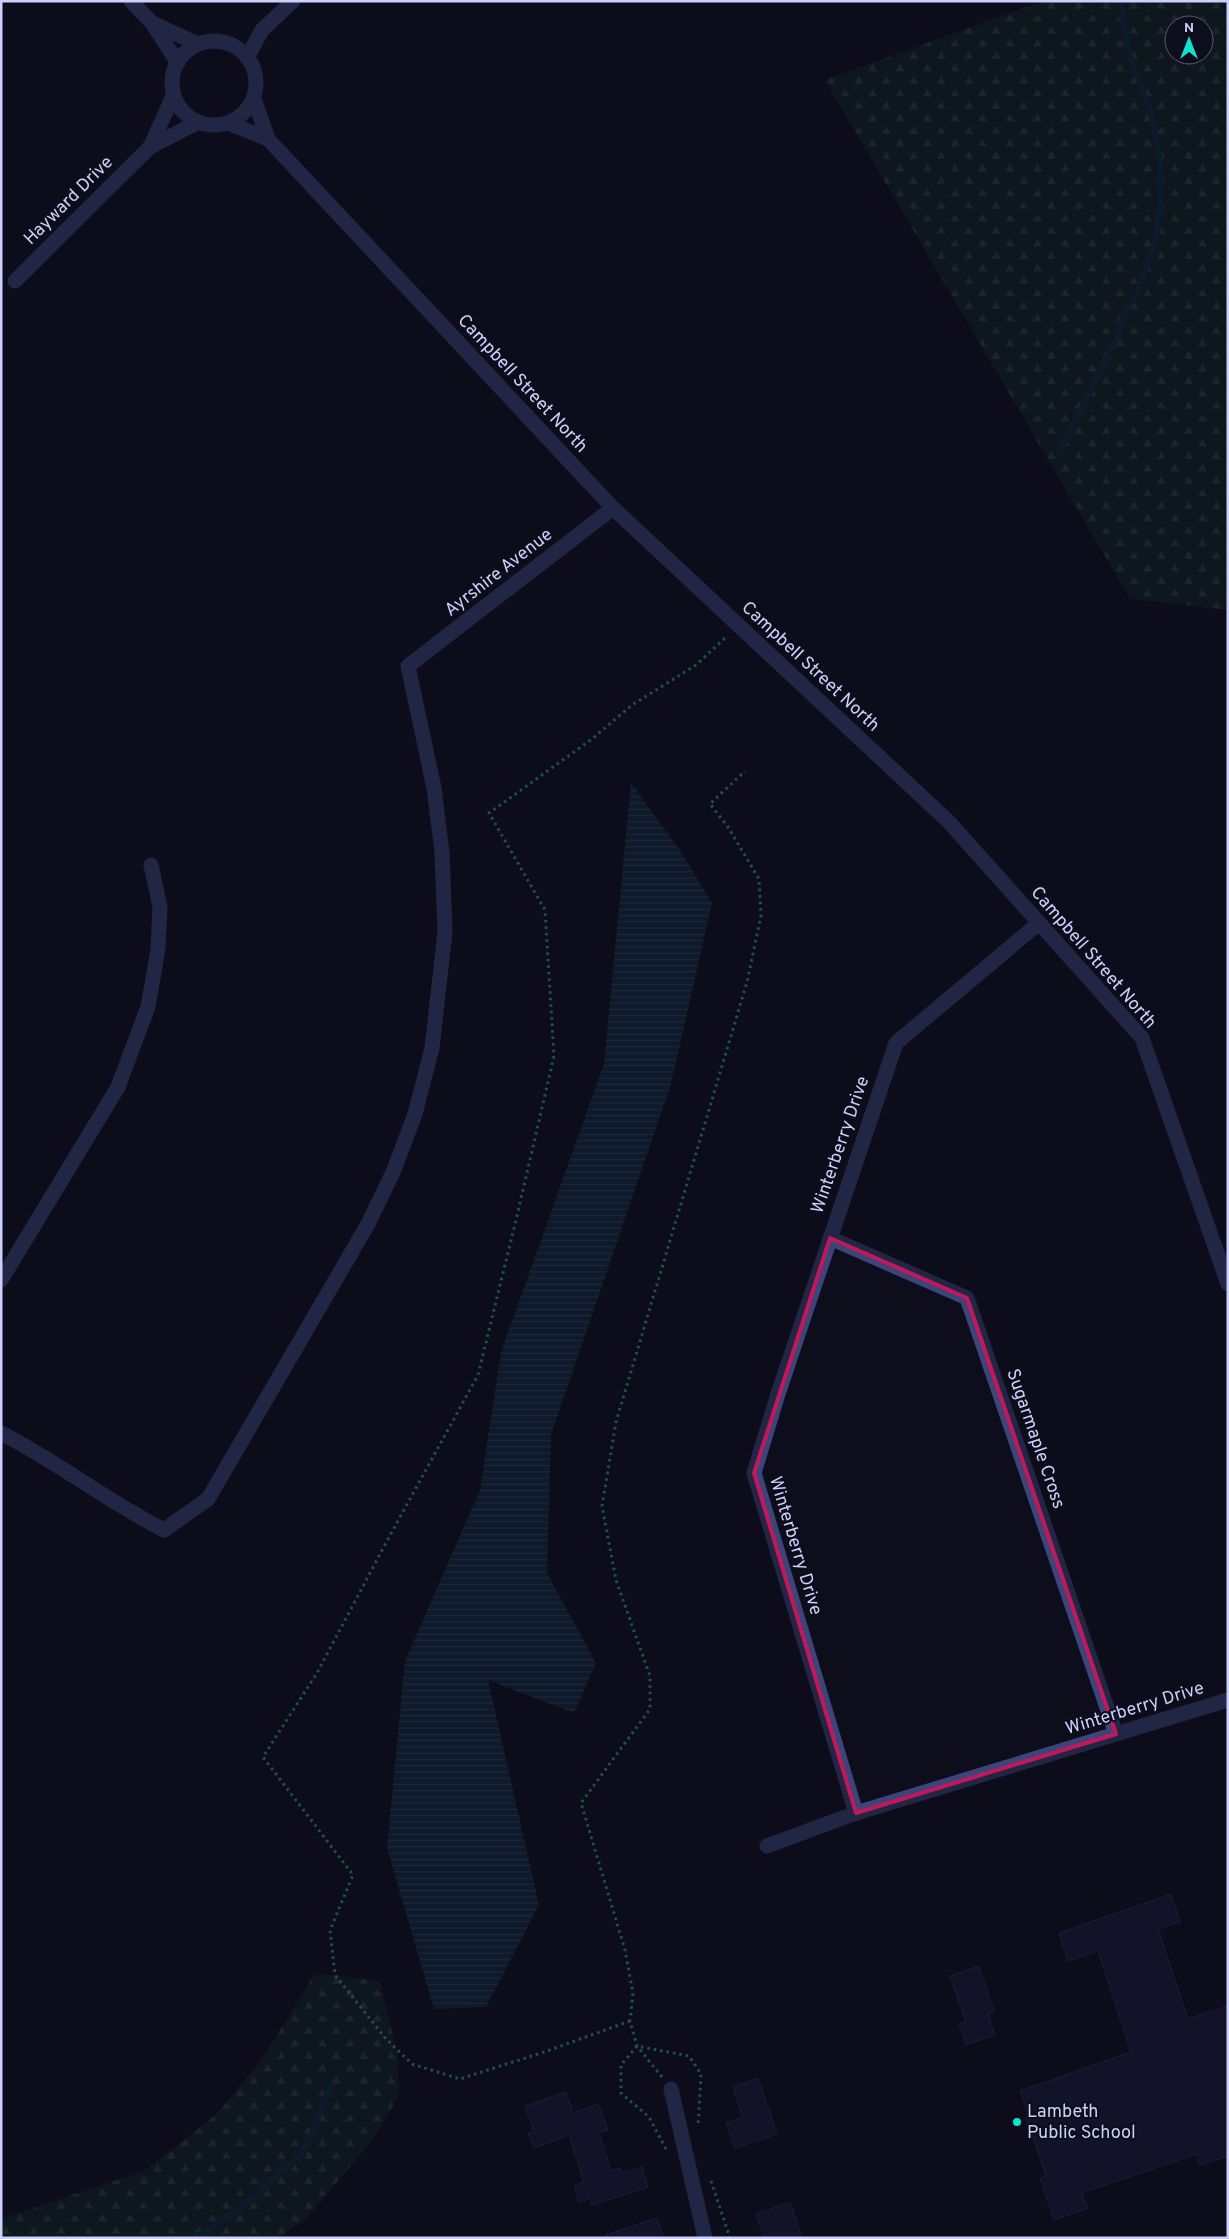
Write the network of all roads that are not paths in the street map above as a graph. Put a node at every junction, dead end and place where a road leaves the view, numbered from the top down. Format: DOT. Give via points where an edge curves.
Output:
graph roads {
  1 [pos="131,1"];
  2 [pos="293,1"];
  3 [pos="152,23"];
  4 [pos="262,30"];
  5 [pos="226,43"];
  6 [pos="198,44"];
  7 [pos="247,58"];
  8 [pos="178,63"];
  9 [pos="173,96"];
  10 [pos="254,99"];
  11 [pos="198,122"];
  12 [pos="228,123"];
  13 [pos="268,139"];
  14 [pos="150,147"];
  15 [pos="15,281"];
  16 [pos="613,508"];
  17 [pos="151,865"];
  18 [pos="1039,923"];
  19 [pos="830,1238"];
  20 [pos="1,1280"];
  21 [pos="1228,1284"];
  22 [pos="1,1433"];
  23 [pos="1228,1700"];
  24 [pos="1116,1734"];
  25 [pos="856,1813"];
  26 [pos="768,1846"];
  27 [pos="672,2089"];
  28 [pos="705,2238"];
  1 -- 3 [label="street"];
  2 -- 4 [label="street"];
  3 -- 6 [label="street"];
  3 -- 8 [label="street"];
  4 -- 5 [label="street"];
  4 -- 7 [label="street"];
  5 -- 6 [label="street" via="205,41"];
  5 -- 7 [label="street"];
  6 -- 8 [label="street" via="192,46"];
  7 -- 10 [label="street" via="257,77"];
  8 -- 9 [label="street" via="171,82"];
  9 -- 11 [label="street" via="180,109"];
  9 -- 14 [label="street, Hayward Drive"];
  10 -- 12 [label="street" via="243,115"];
  10 -- 13 [label="street, Campbell Street North"];
  11 -- 12 [label="street" via="218,126"];
  11 -- 14 [label="street, Hayward Drive"];
  12 -- 13 [label="street, Campbell Street North"];
  13 -- 16 [label="street, Campbell Street North"];
  14 -- 15 [label="street, Hayward Drive"];
  16 -- 18 [label="street, Campbell Street North" via="949,822"];
  16 -- 22 [label="street, Ayrshire Avenue" via="408,666 434,788 442,852 445,932 432,1048 415,1114 394,1170 368,1224 208,1499 164,1530"];
  17 -- 20 [label="street" via="160,907 158,950 148,1007 118,1087"];
  18 -- 19 [label="street, Winterberry Drive" via="896,1042"];
  18 -- 21 [label="street, Campbell Street North" via="1142,1038"];
  19 -- 24 [label="street, Sugarmaple Cross" via="967,1298"];
  19 -- 25 [label="street, Winterberry Drive" via="754,1473"];
  23 -- 24 [label="street, Winterberry Drive"];
  24 -- 25 [label="street, Winterberry Drive"];
  25 -- 26 [label="street"];
  27 -- 28 [label="street"];
}
